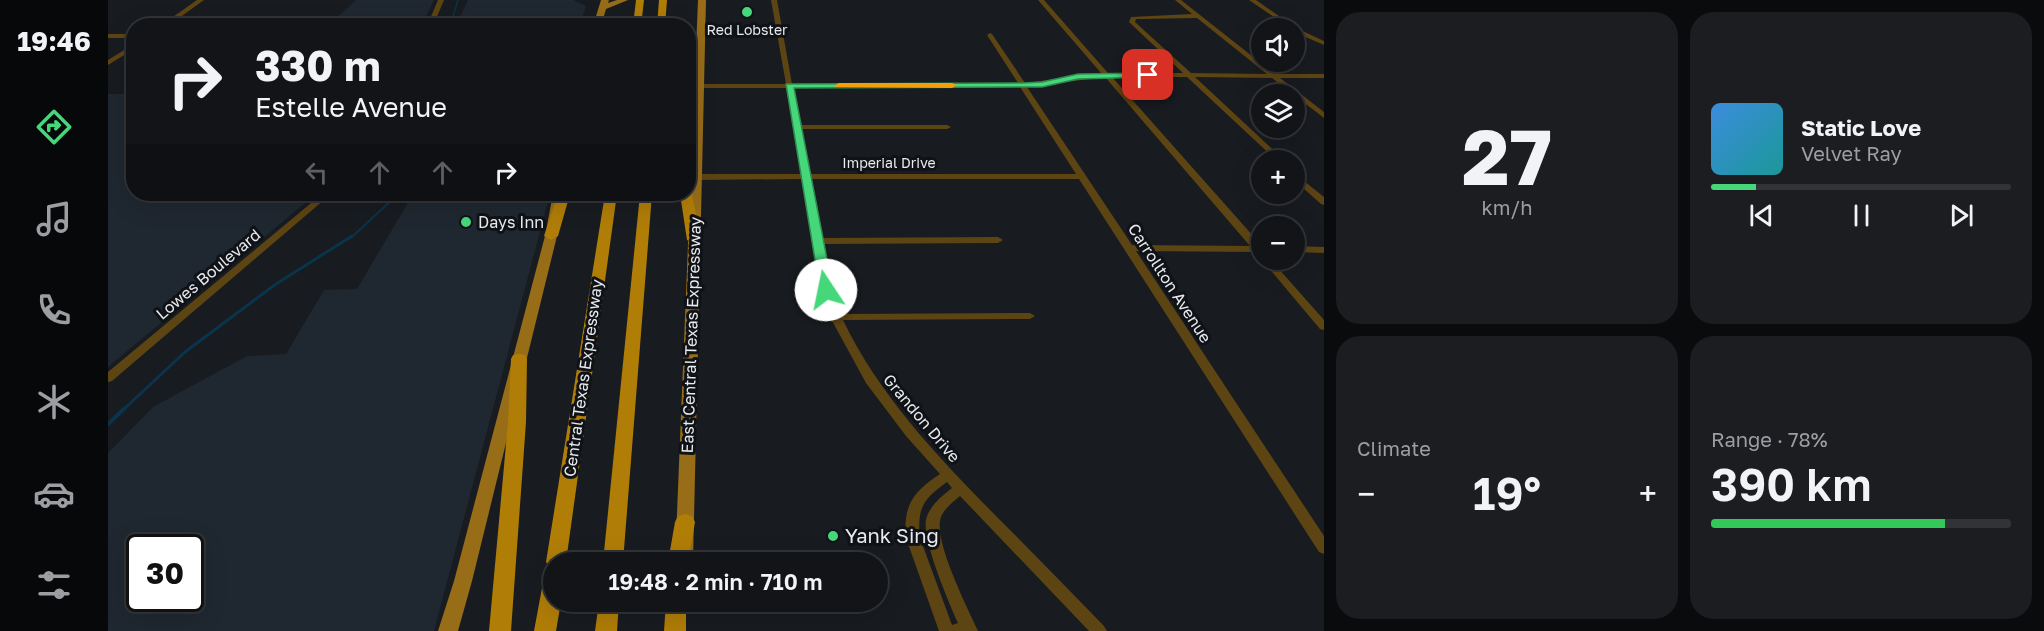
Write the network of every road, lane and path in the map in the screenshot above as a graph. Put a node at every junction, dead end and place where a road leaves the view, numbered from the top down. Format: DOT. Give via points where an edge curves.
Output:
graph roads {
  1 [pos="201,0"];
  2 [pos="441,0"];
  3 [pos="624,0"];
  4 [pos="663,0"];
  5 [pos="774,0"];
  6 [pos="1041,0"];
  7 [pos="1178,0"];
  8 [pos="1252,0"];
  9 [pos="701,2"];
  10 [pos="603,3"];
  11 [pos="1199,16"];
  12 [pos="175,18"];
  13 [pos="433,18"];
  14 [pos="599,18"];
  15 [pos="662,18"];
  16 [pos="1278,18"];
  17 [pos="1305,34"];
  18 [pos="990,35"];
  19 [pos="108,36"];
  20 [pos="126,36"];
  21 [pos="1324,43"];
  22 [pos="126,51"];
  23 [pos="108,63"];
  24 [pos="1106,75"];
  25 [pos="1189,76"];
  26 [pos="1273,76"];
  27 [pos="1324,76"];
  28 [pos="1023,85"];
  29 [pos="700,86"];
  30 [pos="789,86"];
  31 [pos="1324,116"];
  32 [pos="797,127"];
  33 [pos="947,127"];
  34 [pos="1269,150"];
  35 [pos="1081,176"];
  36 [pos="697,177"];
  37 [pos="806,177"];
  38 [pos="1305,185"];
  39 [pos="696,198"];
  40 [pos="319,201"];
  41 [pos="558,201"];
  42 [pos="562,201"];
  43 [pos="610,201"];
  44 [pos="645,201"];
  45 [pos="687,201"];
  46 [pos="696,201"];
  47 [pos="1324,202"];
  48 [pos="550,236"];
  49 [pos="694,240"];
  50 [pos="998,240"];
  51 [pos="817,241"];
  52 [pos="1251,241"];
  53 [pos="1128,248"];
  54 [pos="1305,249"];
  55 [pos="1324,250"];
  56 [pos="1251,251"];
  57 [pos="1275,270"];
  58 [pos="1030,316"];
  59 [pos="835,317"];
  60 [pos="1324,327"];
  61 [pos="519,359"];
  62 [pos="108,378"];
  63 [pos="948,475"];
  64 [pos="961,488"];
  65 [pos="685,522"];
  66 [pos="1324,548"];
  67 [pos="939,551"];
  68 [pos="557,552"];
  69 [pos="614,552"];
  70 [pos="680,552"];
  71 [pos="684,552"];
  72 [pos="918,553"];
  73 [pos="548,612"];
  74 [pos="608,612"];
  75 [pos="676,612"];
  76 [pos="682,612"];
  77 [pos="964,630"];
  78 [pos="448,631"];
  79 [pos="500,631"];
  80 [pos="545,631"];
  81 [pos="606,631"];
  82 [pos="675,631"];
  83 [pos="682,631"];
  84 [pos="947,631"];
  85 [pos="1099,631"];
  1 -- 12 [label="street"];
  2 -- 13 [label="street"];
  3 -- 10 [label="main road"];
  4 -- 15 [label="highway"];
  5 -- 30 [label="street, Grandon Drive"];
  6 -- 24 [label="street"];
  7 -- 11 [label="street"];
  8 -- 16 [label="street"];
  9 -- 29 [label="main road, East Central Texas Expressway"];
  10 -- 14 [label="main road"];
  11 -- 25 [label="street" via="1133,18 1132,22"];
  11 -- 26 [label="street"];
  17 -- 21 [label="street"];
  18 -- 28 [label="street, Carrollton Avenue"];
  19 -- 20 [label="street"];
  22 -- 23 [label="street"];
  24 -- 25 [label="street"];
  24 -- 28 [label="street"];
  24 -- 52 [label="street"];
  25 -- 26 [label="street"];
  25 -- 34 [label="street"];
  26 -- 27 [label="street"];
  26 -- 31 [label="street"];
  28 -- 30 [label="street"];
  28 -- 35 [label="street, Carrollton Avenue"];
  29 -- 30 [label="street"];
  29 -- 36 [label="main road, East Central Texas Expressway"];
  30 -- 32 [label="street, Grandon Drive"];
  32 -- 33 [label="street"];
  32 -- 37 [label="street, Grandon Drive"];
  35 -- 37 [label="street, Imperial Drive"];
  35 -- 53 [label="street, Carrollton Avenue"];
  36 -- 37 [label="street, Imperial Drive"];
  36 -- 39 [label="main road, East Central Texas Expressway"];
  37 -- 51 [label="street, Grandon Drive"];
  38 -- 47 [label="street"];
  40 -- 62 [label="street, Lowes Boulevard"];
  41 -- 48 [label="main road"];
  42 -- 48 [label="highway"];
  43 -- 68 [label="highway, Central Texas Expressway"];
  44 -- 69 [label="highway"];
  45 -- 49 [label="highway"];
  46 -- 49 [label="main road, East Central Texas Expressway"];
  48 -- 61 [label="main road"];
  49 -- 65 [label="main road, East Central Texas Expressway"];
  50 -- 51 [label="street"];
  51 -- 59 [label="street, Grandon Drive"];
  53 -- 56 [label="street"];
  53 -- 66 [label="street, Carrollton Avenue"];
  54 -- 55 [label="street"];
  57 -- 60 [label="street"];
  58 -- 59 [label="street"];
  59 -- 63 [label="street, Grandon Drive" via="879,395"];
  61 -- 78 [label="main road"];
  61 -- 79 [label="highway"];
  63 -- 64 [label="street, Grandon Drive"];
  63 -- 72 [label="street" via="922,493 913,506 911,522"];
  64 -- 67 [label="street" via="946,500 933,521"];
  64 -- 85 [label="street, Grandon Drive"];
  65 -- 70 [label="highway"];
  65 -- 71 [label="main road, East Central Texas Expressway"];
  67 -- 72 [label="street"];
  67 -- 77 [label="street"];
  72 -- 84 [label="street"];
  73 -- 80 [label="highway"];
  74 -- 81 [label="highway"];
  75 -- 82 [label="highway"];
  76 -- 83 [label="main road"];
}
